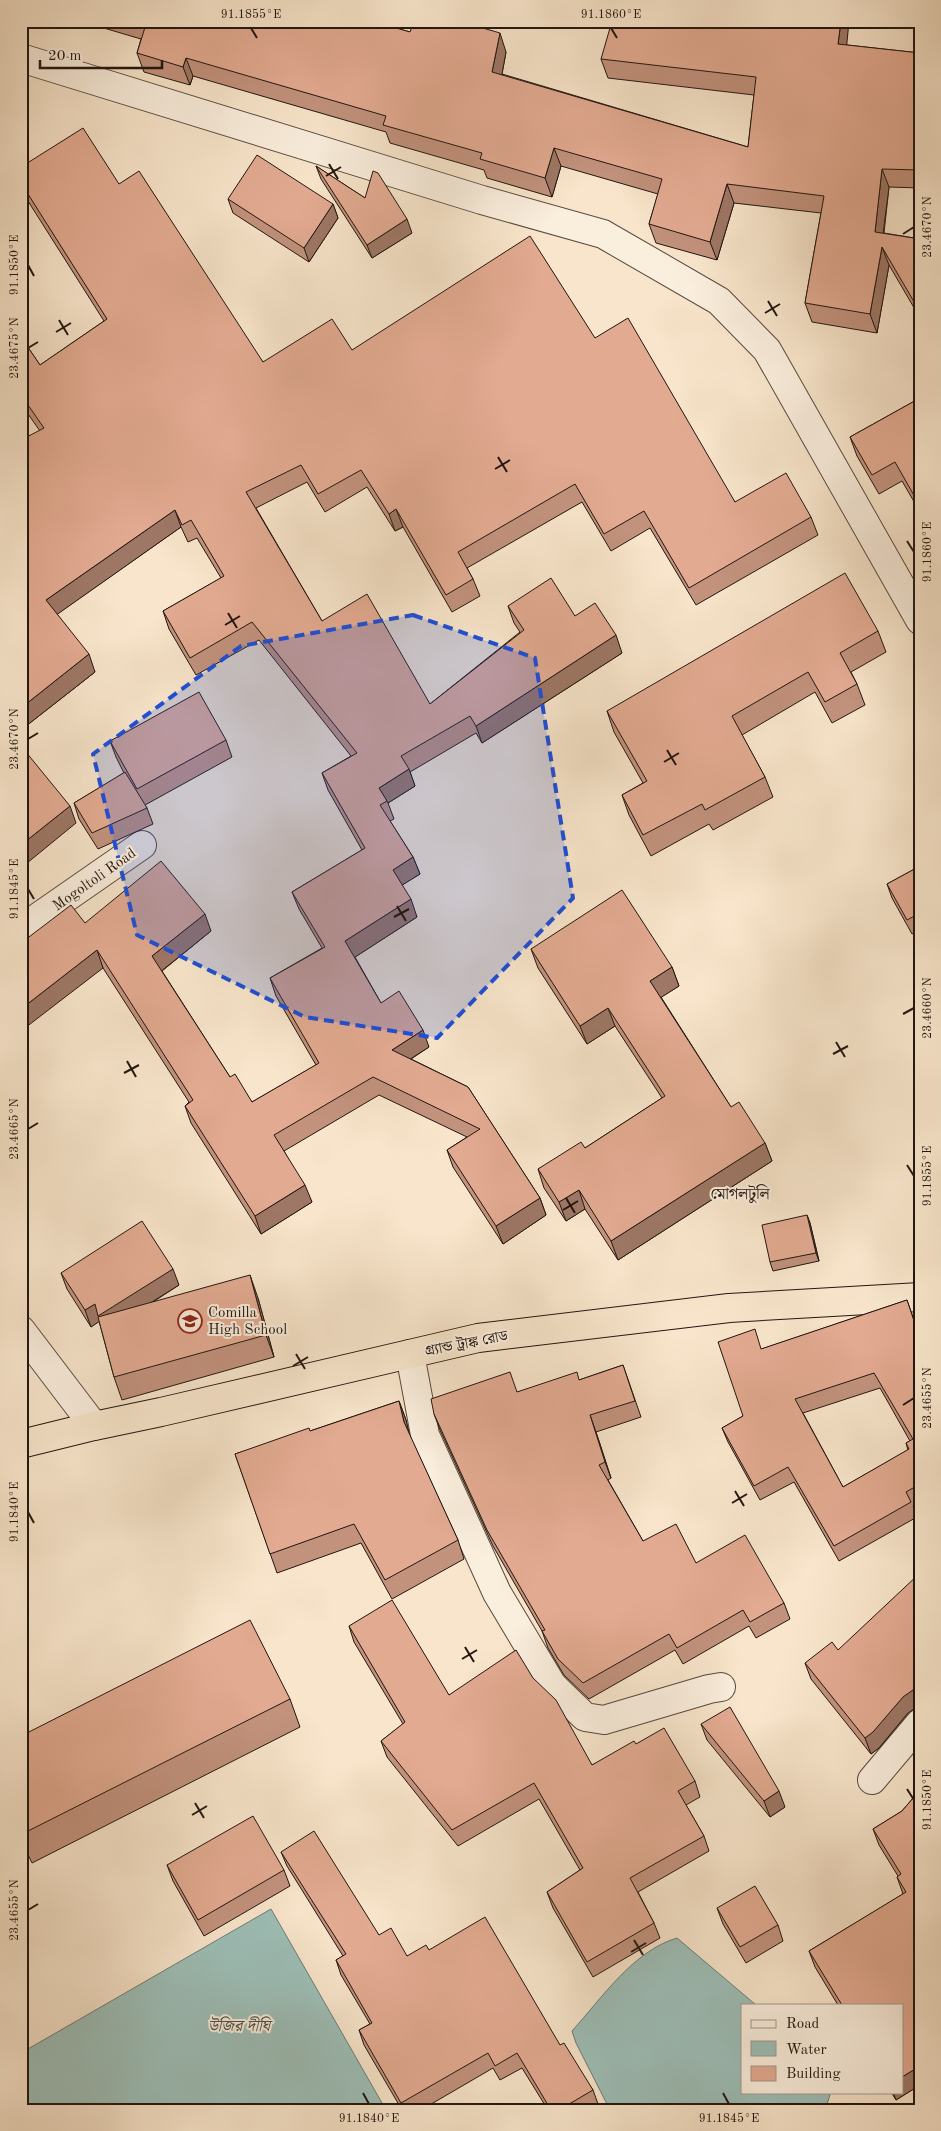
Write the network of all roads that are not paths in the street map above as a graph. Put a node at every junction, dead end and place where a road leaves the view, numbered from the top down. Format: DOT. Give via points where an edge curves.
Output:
graph roads {
  1 [pos="21,58"];
  2 [pos="920,620"];
  3 [pos="142,846"];
  4 [pos="21,929"];
  5 [pos="920,1297"];
  6 [pos="21,1330"];
  7 [pos="410,1354"];
  8 [pos="94,1426"];
  9 [pos="21,1444"];
  10 [pos="721,1687"];
  11 [pos="920,1723"];
  12 [pos="872,1780"];
  1 -- 2 [label="street" via="603,234 719,301 767,350"];
  3 -- 4 [label="street, Mogoltoli Road"];
  5 -- 7 [label="highway, গ্র্যান্ড ট্রাঙ্ক রোড" via="729,1308 478,1338"];
  6 -- 8 [label="street"];
  7 -- 8 [label="highway, গ্র্যান্ড ট্রাঙ্ক রোড"];
  7 -- 10 [label="street" via="425,1434 497,1594 552,1685 585,1717 604,1720"];
  8 -- 9 [label="highway, গ্র্যান্ড ট্রাঙ্ক রোড"];
  11 -- 12 [label="street"];
}
